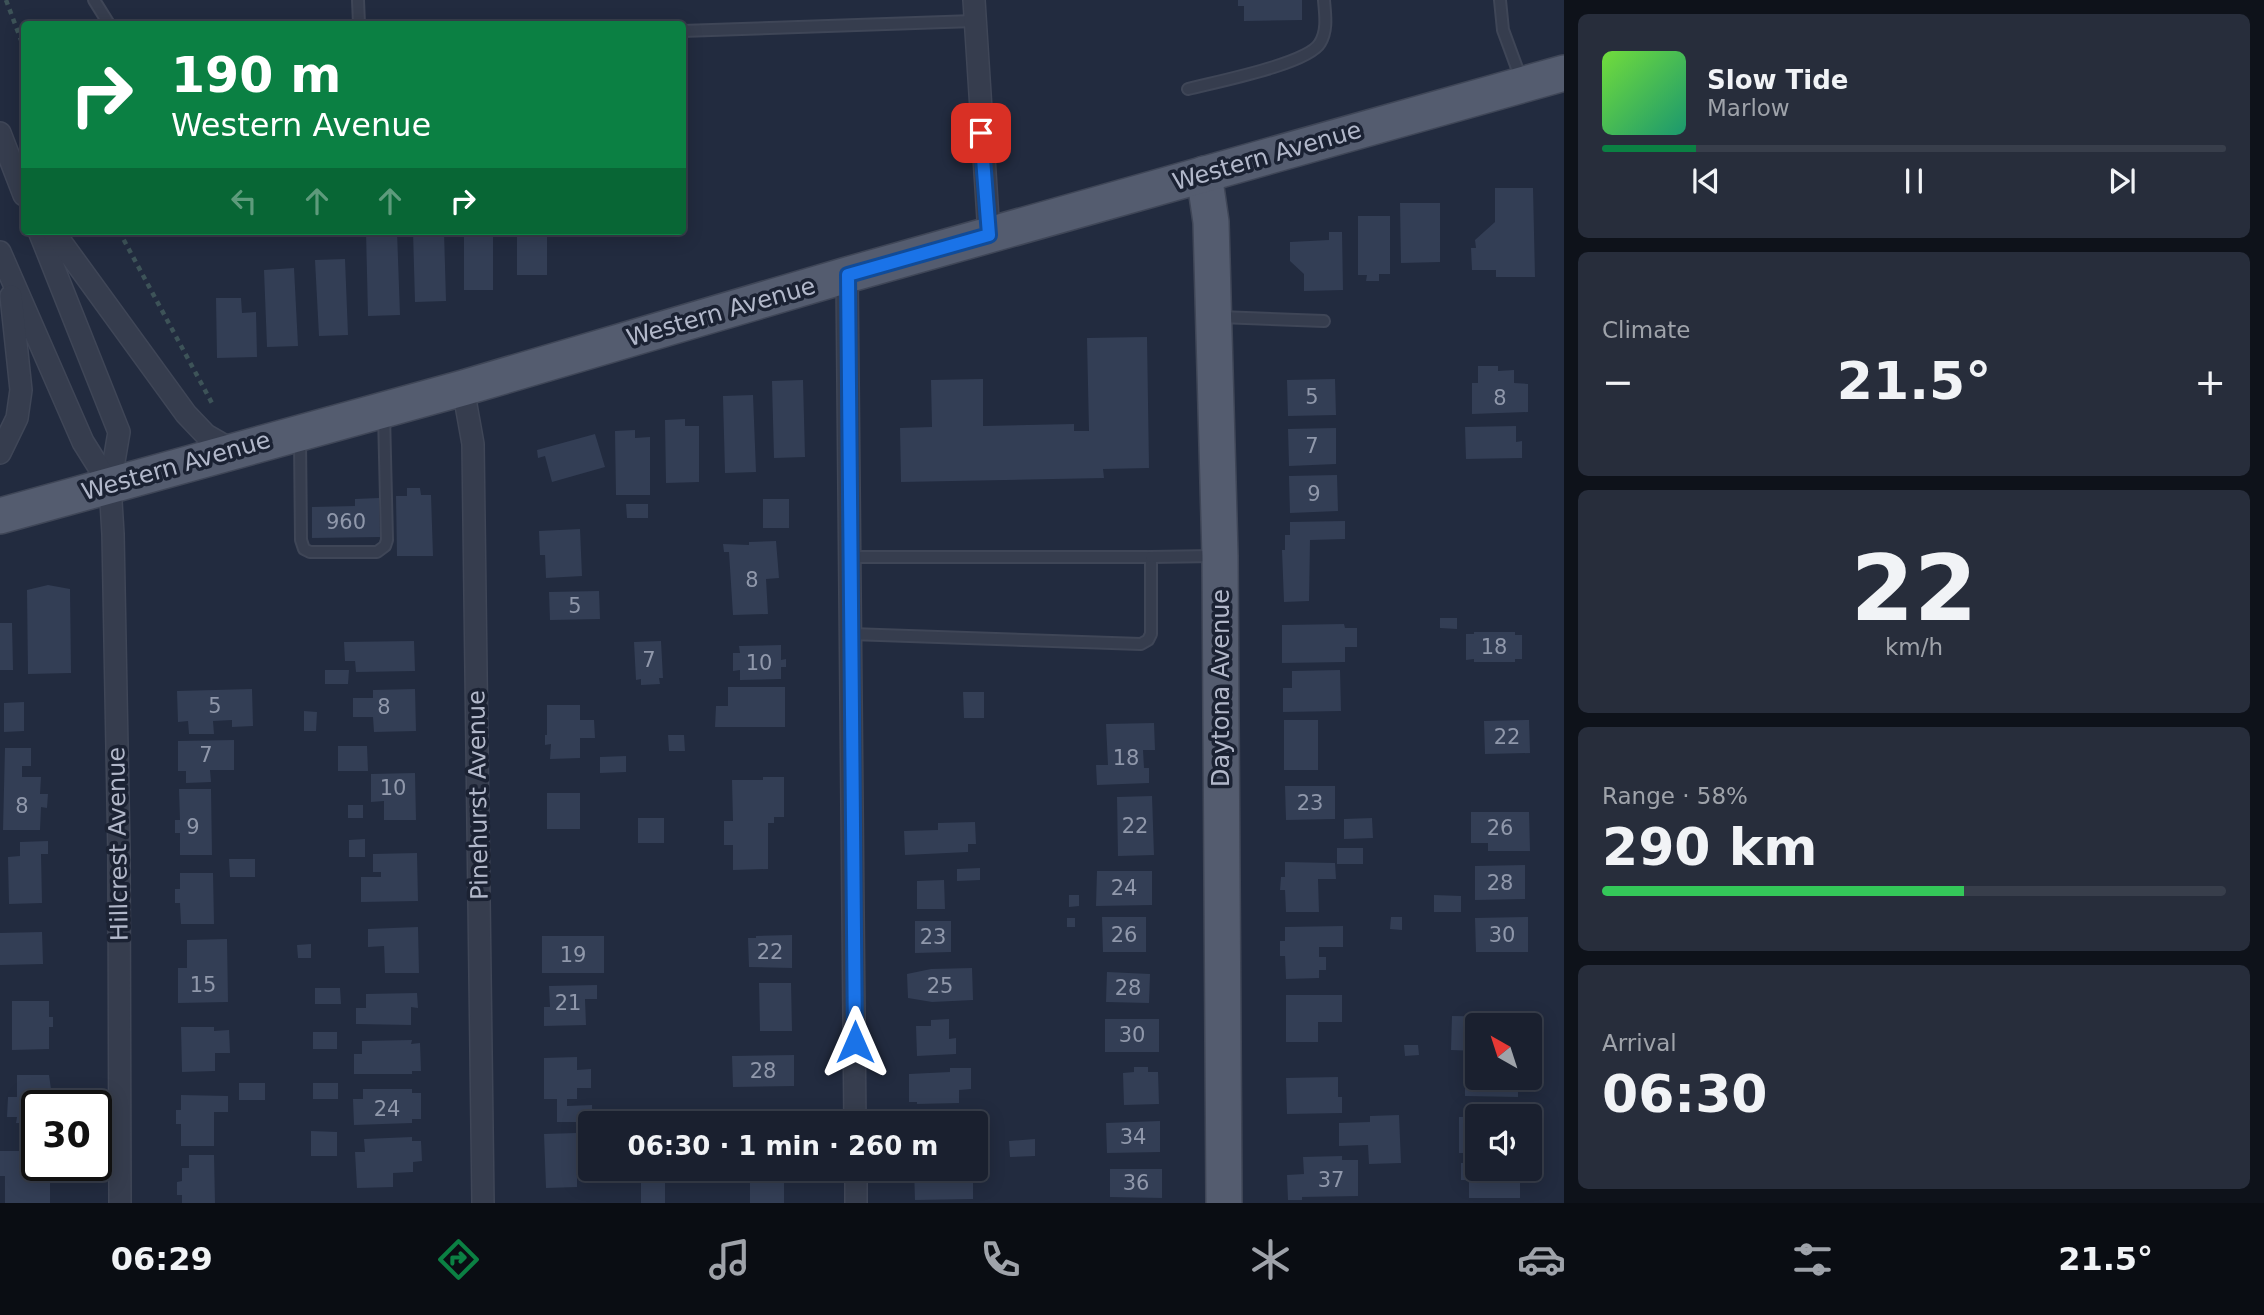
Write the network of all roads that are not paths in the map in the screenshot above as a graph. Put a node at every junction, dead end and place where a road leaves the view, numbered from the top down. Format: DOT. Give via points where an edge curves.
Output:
graph roads {
  1 [pos="94,0"];
  2 [pos="358,0"];
  3 [pos="1324,0"];
  4 [pos="1500,0"];
  5 [pos="974,10"];
  6 [pos="108,21"];
  7 [pos="359,21"];
  8 [pos="686,31"];
  9 [pos="1564,73"];
  10 [pos="1523,85"];
  11 [pos="1188,89"];
  12 [pos="0,133"];
  13 [pos="1204,174"];
  14 [pos="21,186"];
  15 [pos="41,235"];
  16 [pos="56,235"];
  17 [pos="989,235"];
  18 [pos="0,252"];
  19 [pos="848,275"];
  20 [pos="9,277"];
  21 [pos="1214,316"];
  22 [pos="1324,321"];
  23 [pos="463,388"];
  24 [pos="384,408"];
  25 [pos="300,431"];
  26 [pos="232,450"];
  27 [pos="0,453"];
  28 [pos="110,485"];
  29 [pos="0,516"];
  30 [pos="1220,556"];
  31 [pos="850,557"];
  32 [pos="1151,557"];
  33 [pos="851,634"];
  34 [pos="855,1111"];
  35 [pos="856,1181"];
  36 [pos="120,1203"];
  37 [pos="483,1203"];
  38 [pos="856,1203"];
  39 [pos="1224,1203"];
  1 -- 6 [label="lane"];
  2 -- 7 [label="lane"];
  3 -- 11 [label="lane" via="1325,32 1319,46 1301,58"];
  4 -- 10 [label="lane" via="1503,30"];
  5 -- 8 [label="lane"];
  5 -- 17 [label="street"];
  9 -- 10 [label="main road, Western Avenue"];
  10 -- 13 [label="main road, Western Avenue"];
  12 -- 14 [label="street"];
  13 -- 17 [label="main road, Western Avenue"];
  13 -- 21 [label="main road, Daytona Avenue" via="1211,222"];
  15 -- 28 [label="street, Hillcrest Avenue" via="119,432"];
  16 -- 26 [label="street" via="186,414 206,435"];
  17 -- 19 [label="main road, Western Avenue"];
  18 -- 20 [label="street"];
  19 -- 23 [label="main road, Western Avenue"];
  19 -- 31 [label="street"];
  20 -- 27 [label="street" via="21,390 17,418"];
  20 -- 28 [label="street" via="83,442"];
  21 -- 22 [label="lane"];
  21 -- 30 [label="main road, Daytona Avenue"];
  23 -- 24 [label="main road, Western Avenue"];
  23 -- 37 [label="street, Pinehurst Avenue" via="473,444"];
  24 -- 25 [label="main road, Western Avenue"];
  24 -- 25 [label="lane" via="387,540 377,552 313,552 302,547"];
  25 -- 26 [label="main road, Western Avenue"];
  26 -- 28 [label="main road, Western Avenue"];
  28 -- 29 [label="main road, Western Avenue"];
  28 -- 36 [label="street, Hillcrest Avenue" via="119,841"];
  30 -- 32 [label="lane"];
  30 -- 39 [label="main road, Daytona Avenue"];
  31 -- 32 [label="lane"];
  31 -- 33 [label="street"];
  32 -- 33 [label="lane" via="1151,634 1141,643"];
  33 -- 34 [label="street"];
  35 -- 38 [label="street"];
}
